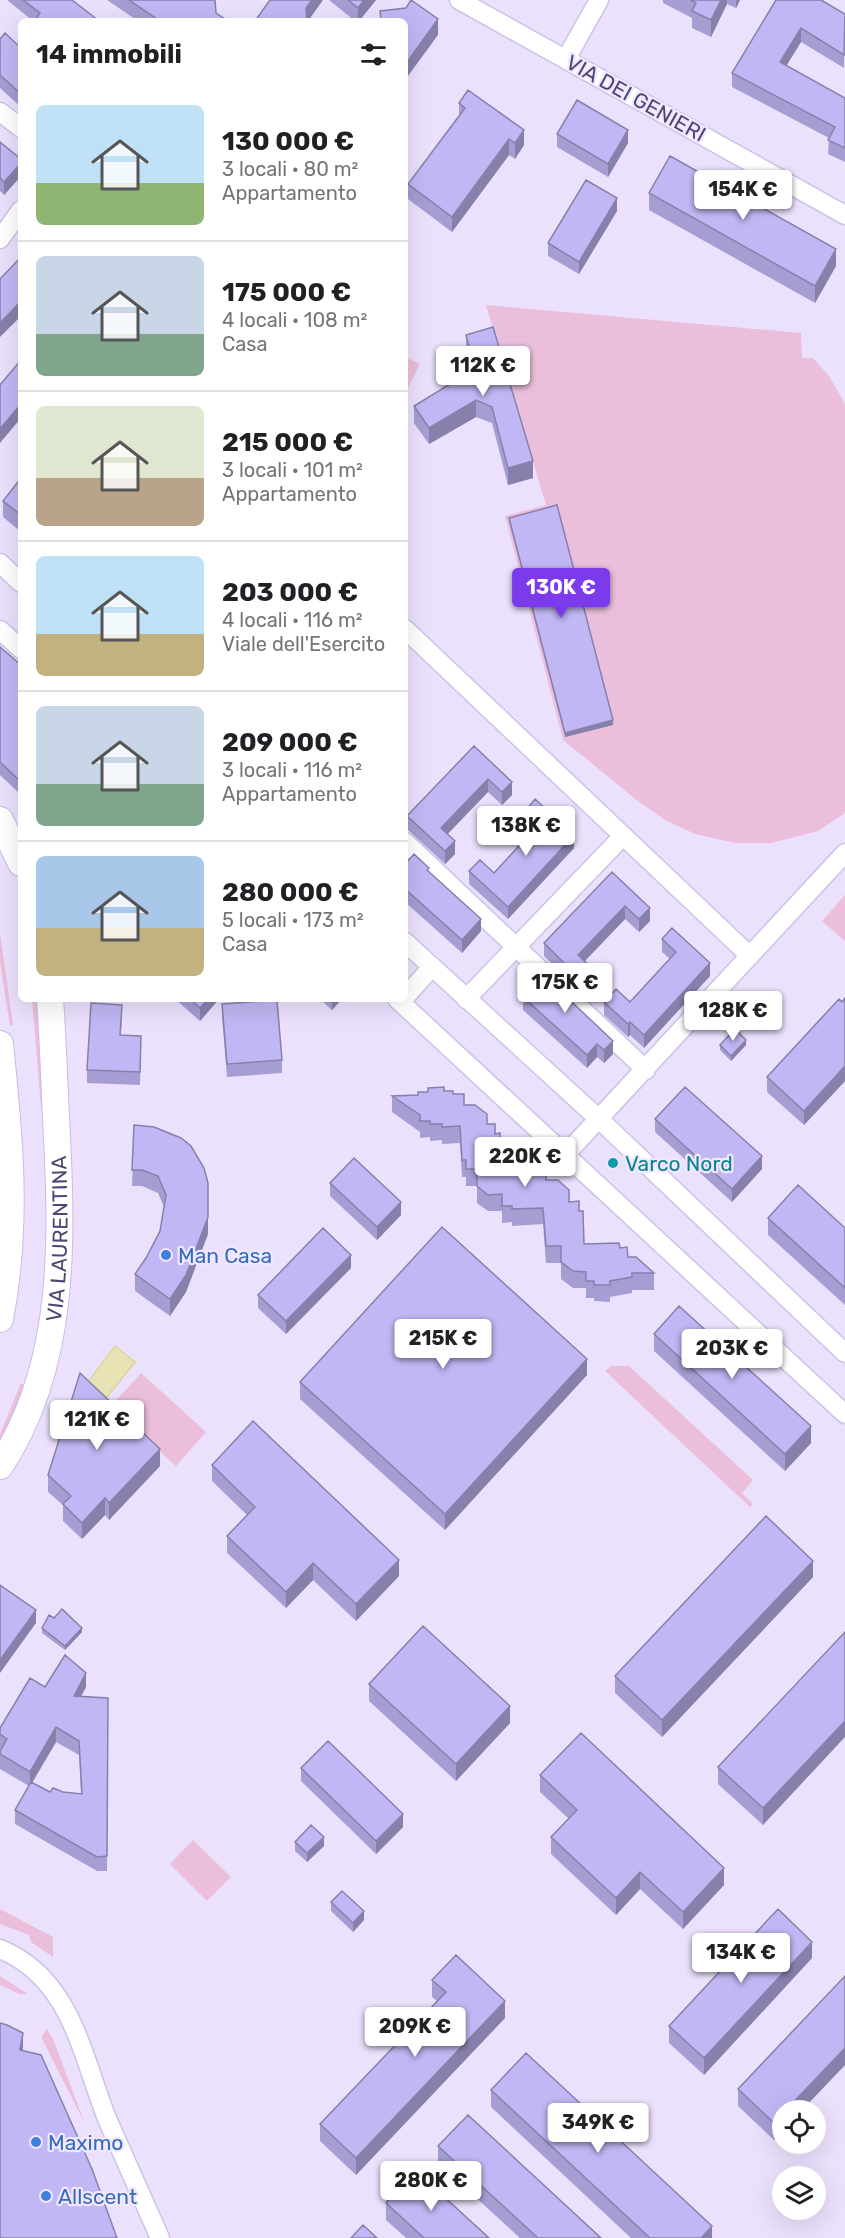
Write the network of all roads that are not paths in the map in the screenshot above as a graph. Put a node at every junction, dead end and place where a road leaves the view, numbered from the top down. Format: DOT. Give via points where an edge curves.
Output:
graph roads {
  1 [pos="459,0"];
  2 [pos="599,0"];
  3 [pos="566,59"];
  4 [pos="0,112"];
  5 [pos="18,126"];
  6 [pos="18,214"];
  7 [pos="845,215"];
  8 [pos="0,239"];
  9 [pos="0,564"];
  10 [pos="18,580"];
  11 [pos="0,630"];
  12 [pos="408,632"];
  13 [pos="18,646"];
  14 [pos="0,820"];
  15 [pos="623,836"];
  16 [pos="408,845"];
  17 [pos="845,853"];
  18 [pos="18,857"];
  19 [pos="408,945"];
  20 [pos="515,947"];
  21 [pos="750,956"];
  22 [pos="432,967"];
  23 [pos="408,992"];
  24 [pos="466,999"];
  25 [pos="50,1002"];
  26 [pos="404,1002"];
  27 [pos="0,1044"];
  28 [pos="646,1070"];
  29 [pos="600,1120"];
  30 [pos="565,1155"];
  31 [pos="0,1319"];
  32 [pos="845,1353"];
  33 [pos="845,1414"];
  34 [pos="0,1466"];
  35 [pos="0,1949"];
  36 [pos="160,2238"];
  1 -- 3 [label="street, VIA DEI GENIERI"];
  2 -- 3 [label="street"];
  3 -- 7 [label="street, VIA DEI GENIERI"];
  4 -- 5 [label="street"];
  6 -- 8 [label="street"];
  9 -- 10 [label="street"];
  11 -- 13 [label="street"];
  12 -- 15 [label="street"];
  14 -- 18 [label="main road"];
  15 -- 20 [label="street"];
  15 -- 21 [label="street"];
  16 -- 20 [label="street"];
  17 -- 21 [label="street"];
  19 -- 22 [label="street"];
  20 -- 24 [label="street"];
  20 -- 28 [label="street"];
  21 -- 28 [label="street"];
  22 -- 23 [label="street"];
  22 -- 24 [label="street"];
  24 -- 29 [label="street"];
  25 -- 34 [label="main road, VIA LAURENTINA" via="59,1181 56,1301 48,1350 32,1404"];
  26 -- 30 [label="street"];
  27 -- 31 [label="main road, VIA LAURENTINA" via="13,1200 9,1272"];
  28 -- 29 [label="street"];
  29 -- 30 [label="street"];
  29 -- 32 [label="street"];
  30 -- 33 [label="street"];
  35 -- 36 [label="street" via="39,1973 65,2006 108,2120"];
}
